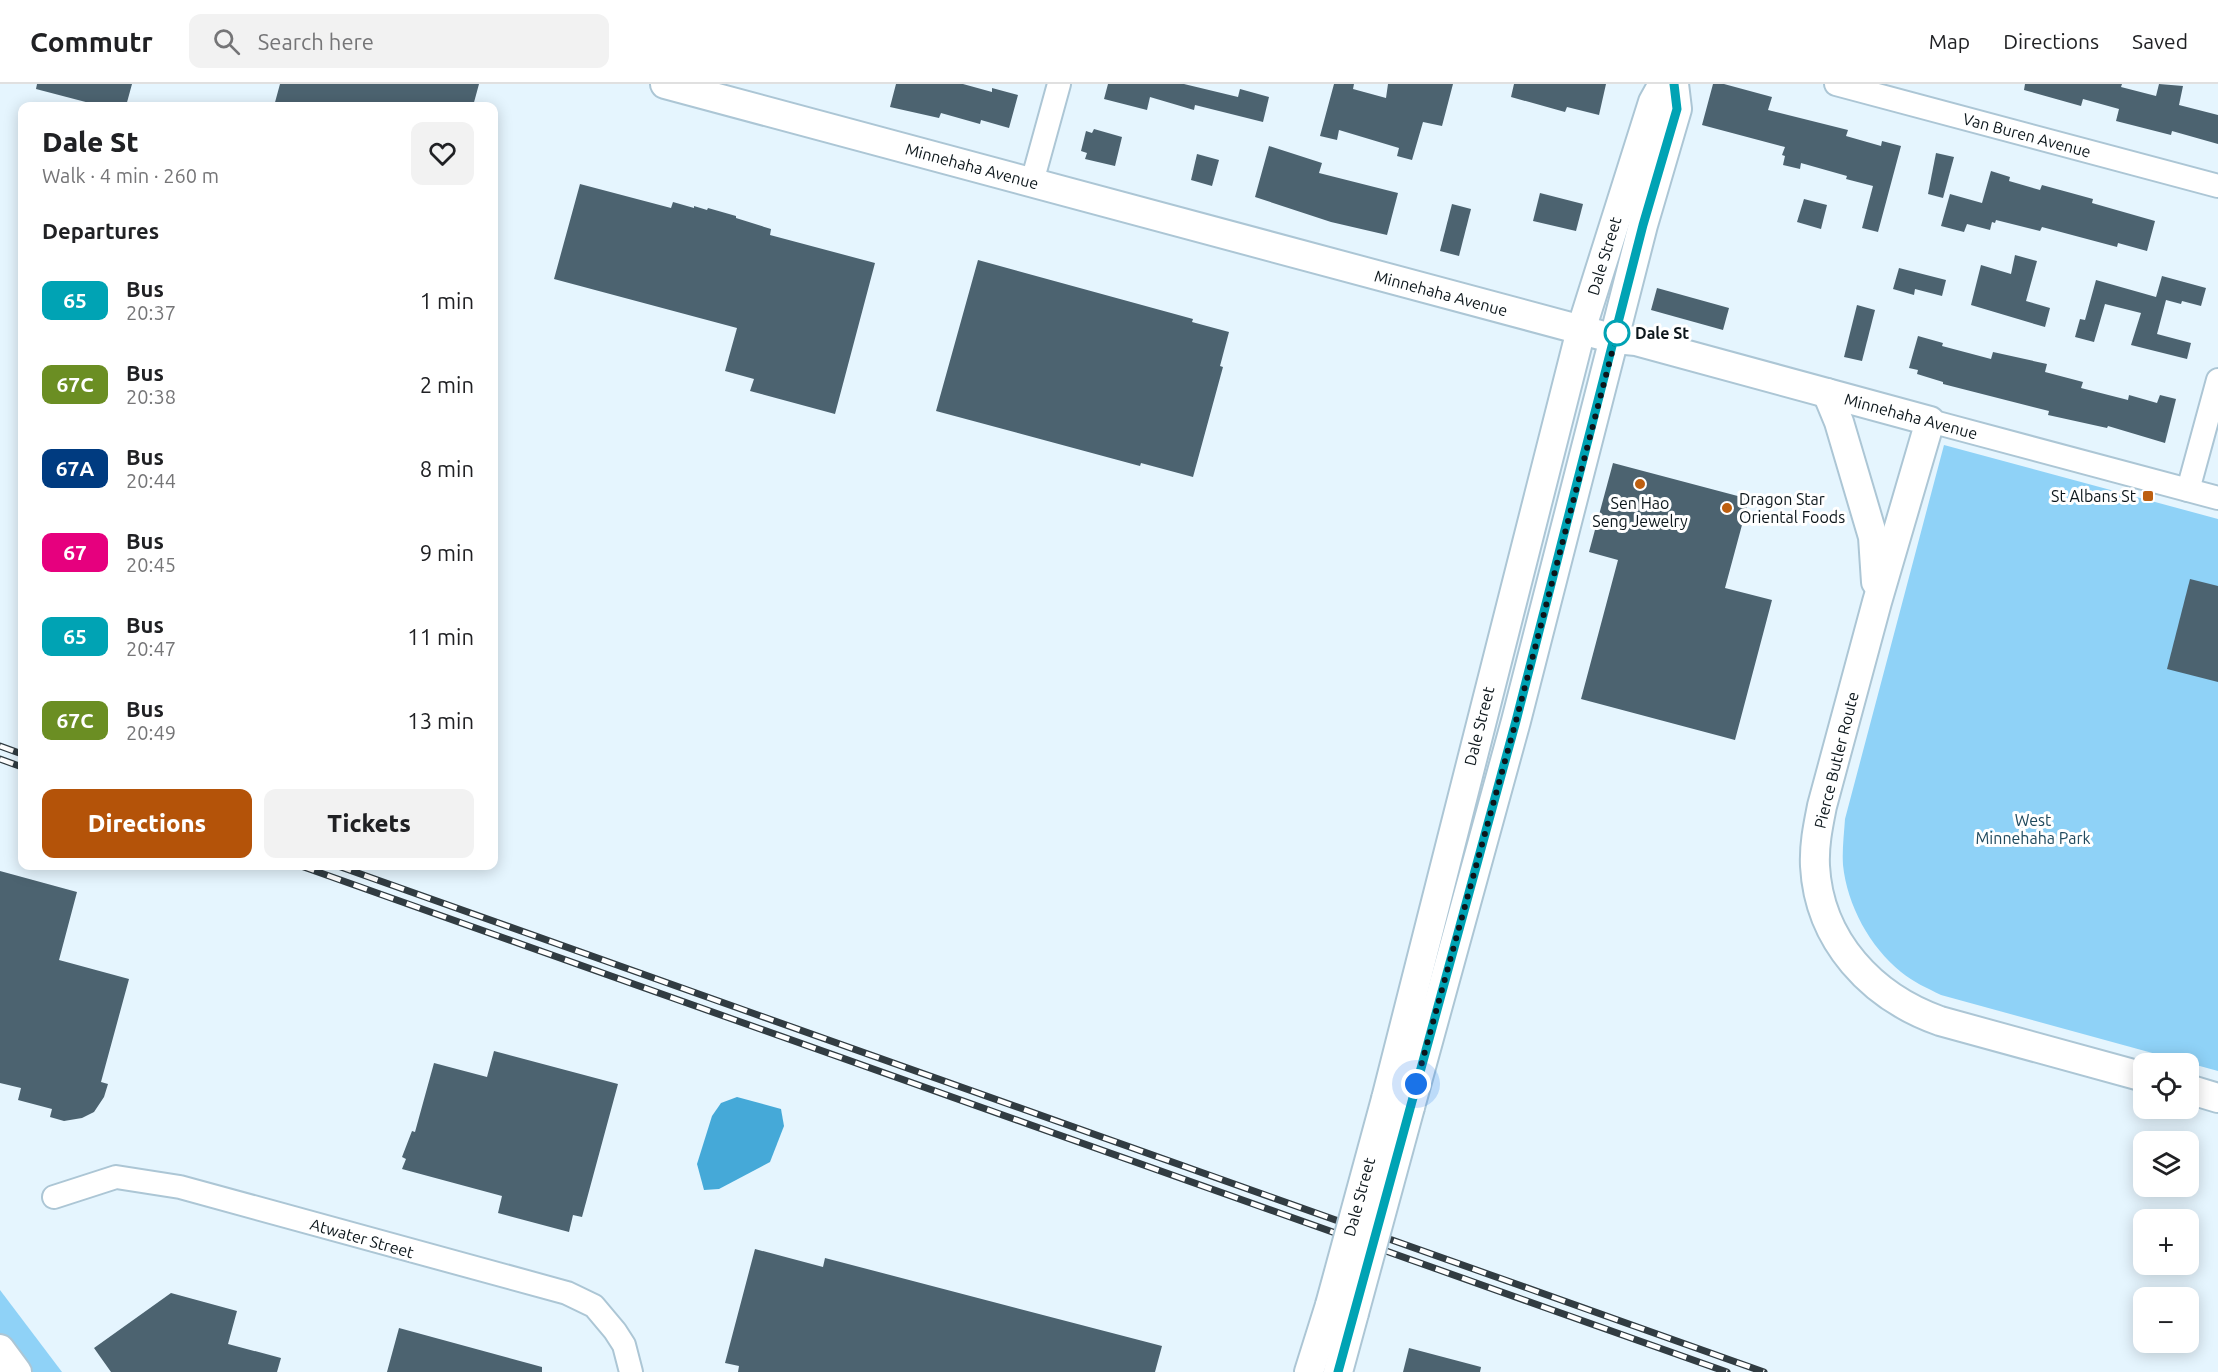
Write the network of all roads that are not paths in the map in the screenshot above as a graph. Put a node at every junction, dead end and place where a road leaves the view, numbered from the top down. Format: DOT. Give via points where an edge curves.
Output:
graph roads {
  1 [pos="665,84"];
  2 [pos="1059,84"];
  3 [pos="1664,84"];
  4 [pos="1674,84"];
  5 [pos="1836,84"];
  6 [pos="1032,182"];
  7 [pos="2218,186"];
  8 [pos="1581,330"];
  9 [pos="1615,339"];
  10 [pos="2218,381"];
  11 [pos="1827,393"];
  12 [pos="1930,421"];
  13 [pos="2188,490"];
  14 [pos="2218,498"];
  15 [pos="1877,602"];
  16 [pos="2133,1074"];
  17 [pos="2199,1092"];
  18 [pos="2218,1098"];
  19 [pos="1398,1103"];
  20 [pos="54,1197"];
  21 [pos="1342,1309"];
  22 [pos="0,1349"];
  23 [pos="17,1372"];
  24 [pos="631,1372"];
  25 [pos="1309,1372"];
  26 [pos="1338,1372"];
  1 -- 6 [label="main road, Minnehaha Avenue"];
  2 -- 6 [label="street"];
  3 -- 8 [label="main road, Dale Street" via="1653,102"];
  4 -- 9 [label="main road, Dale Street" via="1677,109"];
  5 -- 7 [label="street, Van Buren Avenue"];
  6 -- 8 [label="main road, Minnehaha Avenue"];
  8 -- 9 [label="main road, Minnehaha Avenue"];
  8 -- 19 [label="main road, Dale Street"];
  9 -- 11 [label="main road, Minnehaha Avenue" via="1636,341"];
  9 -- 19 [label="main road, Dale Street" via="1516,721"];
  10 -- 13 [label="street"];
  11 -- 12 [label="main road, Minnehaha Avenue"];
  11 -- 15 [label="main road" via="1873,537"];
  12 -- 13 [label="street, Minnehaha Avenue"];
  12 -- 15 [label="main road, Pierce Butler Route"];
  13 -- 14 [label="street, Minnehaha Avenue"];
  15 -- 16 [label="main road, Pierce Butler Route" via="1821,806 1816,838 1815,867 1829,924 1861,972 1894,1000 1920,1014"];
  17 -- 18 [label="main road"];
  19 -- 21 [label="main road, Dale Street, bridge"];
  20 -- 24 [label="street, Atwater Street" via="116,1177 180,1187 567,1293 594,1306 615,1330 624,1345"];
  21 -- 25 [label="main road, Dale Street"];
  21 -- 26 [label="main road, Dale Street"];
  22 -- 23 [label="main road"];
}
